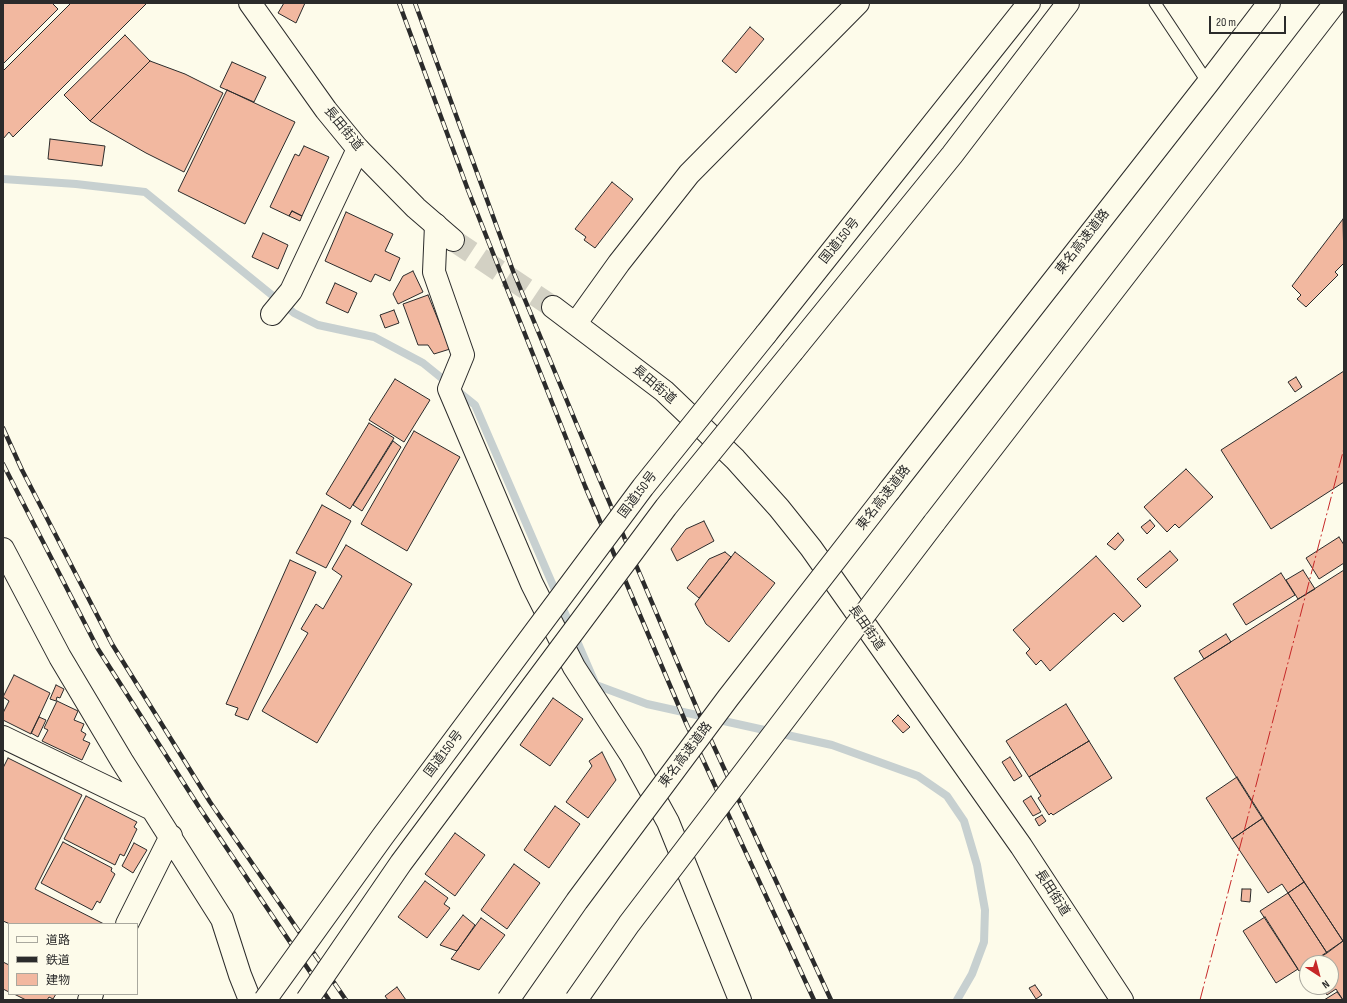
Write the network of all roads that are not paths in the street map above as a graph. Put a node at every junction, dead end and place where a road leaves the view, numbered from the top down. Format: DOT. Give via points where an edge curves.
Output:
graph roads {
  1 [pos="250,3"];
  2 [pos="858,3"];
  3 [pos="1029,3"];
  4 [pos="1068,3"];
  5 [pos="1156,3"];
  6 [pos="1269,3"];
  7 [pos="1335,3"];
  8 [pos="1208,83"];
  9 [pos="358,149"];
  10 [pos="436,225"];
  11 [pos="454,240"];
  12 [pos="553,307"];
  13 [pos="272,314"];
  14 [pos="576,323"];
  15 [pos="3,549"];
  16 [pos="3,738"];
  17 [pos="152,809"];
  18 [pos="171,836"];
  19 [pos="128,923"];
  20 [pos="250,1000"];
  21 [pos="265,1000"];
  22 [pos="307,1000"];
  23 [pos="508,1000"];
  24 [pos="576,1000"];
  25 [pos="740,1000"];
  26 [pos="1122,1000"];
  1 -- 9 [label="main road, 長田街道" via="326,110"];
  2 -- 14 [label="main road" via="688,174"];
  3 -- 21 [label="main road, 国道150号, bridge" via="643,487 383,836"];
  4 -- 22 [label="main road, bridge" via="952,155 666,507 401,863"];
  5 -- 8 [label="lane"];
  6 -- 8 [label="main road, 東名高速道路"];
  7 -- 24 [label="main road, bridge" via="934,522 629,924"];
  8 -- 23 [label="main road, 東名高速道路, bridge" via="681,762 577,901"];
  9 -- 10 [label="main road, 長田街道"];
  9 -- 13 [label="main road" via="290,291"];
  10 -- 11 [label="main road, 長田街道"];
  10 -- 25 [label="main road" via="434,272 463,355 448,389 532,584 570,660 631,755 668,822"];
  12 -- 14 [label="main road, 長田街道"];
  14 -- 26 [label="main road, 長田街道" via="664,391 735,459 779,508 811,548 1021,846"];
  15 -- 17 [label="main road" via="60,657"];
  16 -- 17 [label="main road"];
  17 -- 18 [label="main road"];
  18 -- 19 [label="main road"];
  18 -- 20 [label="main road" via="222,919"];
}
